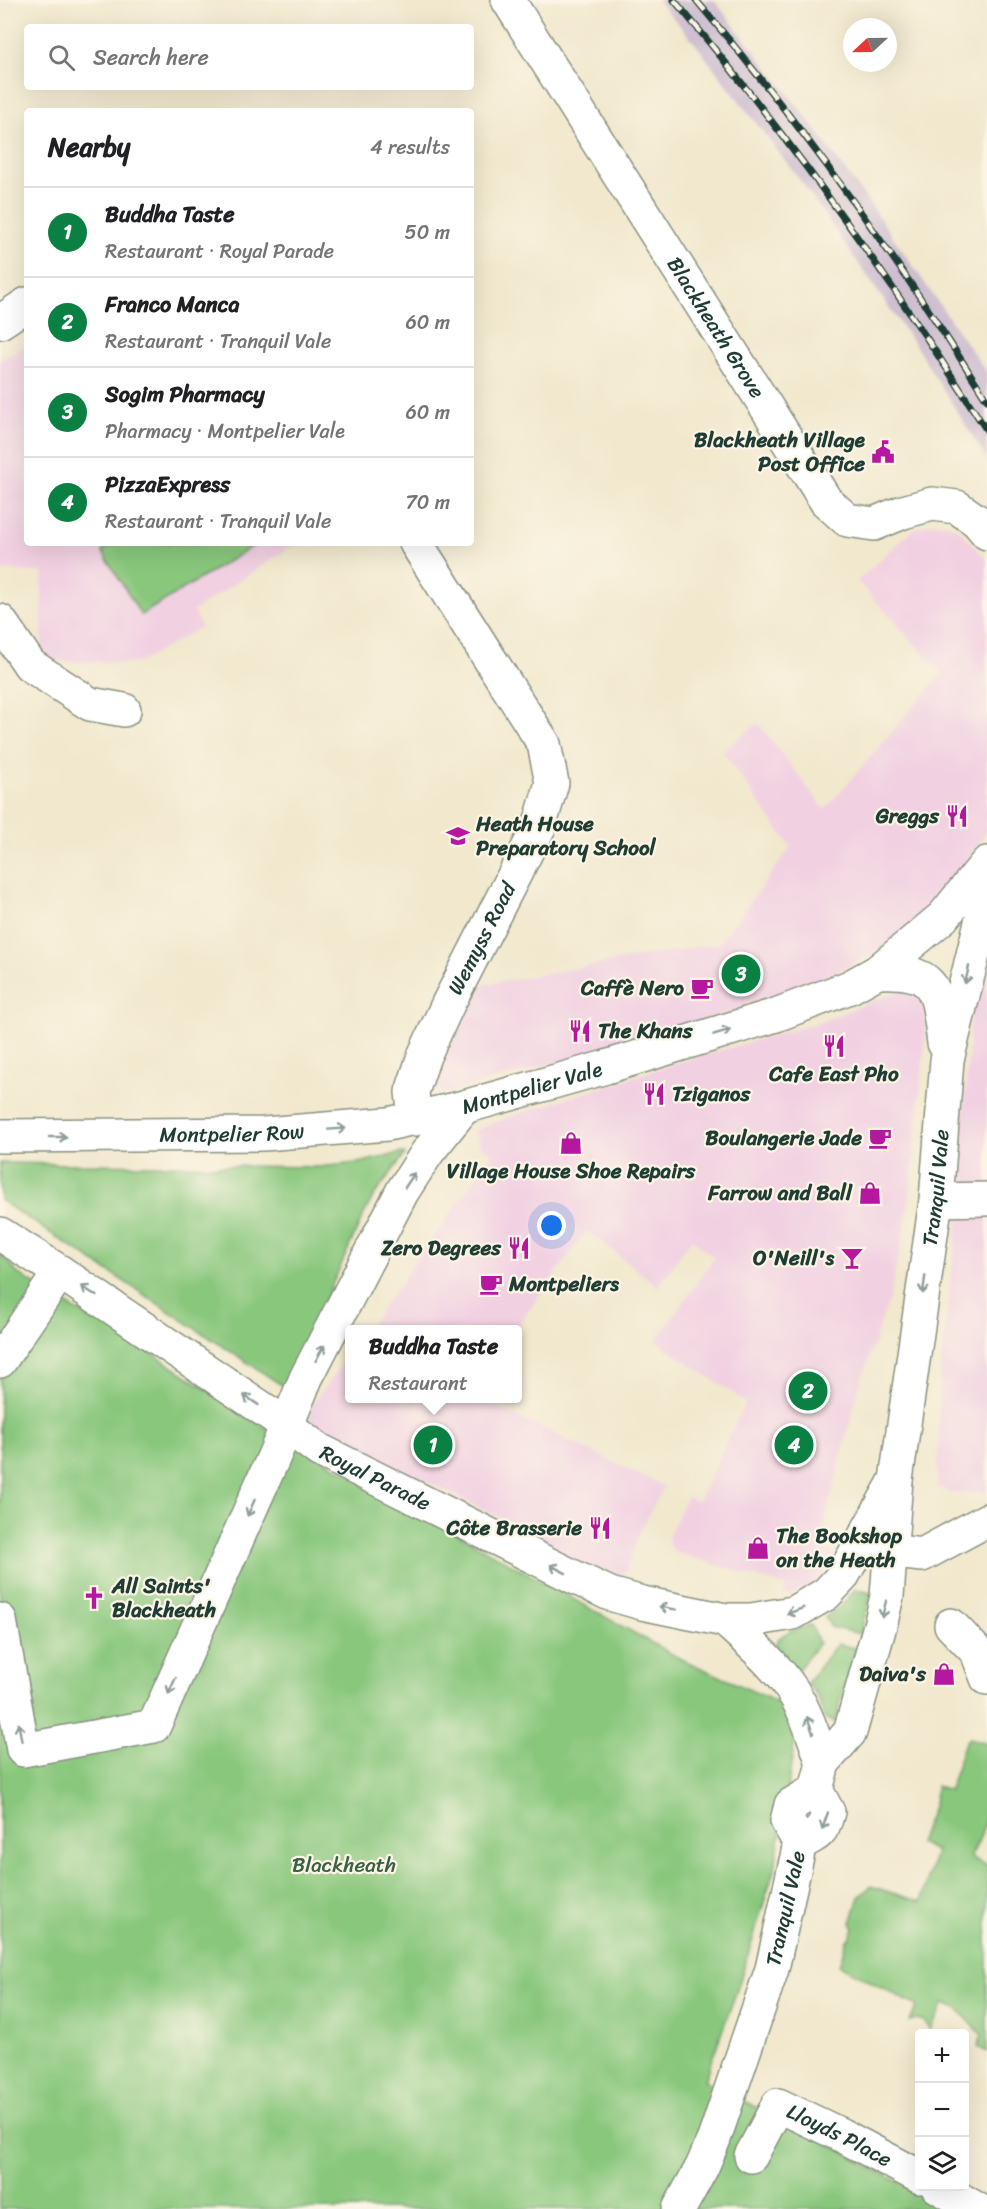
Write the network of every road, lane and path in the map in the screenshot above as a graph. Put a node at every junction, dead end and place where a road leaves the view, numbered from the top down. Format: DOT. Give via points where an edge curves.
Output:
graph roads {
  1 [pos="508,0"];
  2 [pos="24,306"];
  3 [pos="0,322"];
  4 [pos="987,533"];
  5 [pos="418,546"];
  6 [pos="0,621"];
  7 [pos="124,710"];
  8 [pos="987,863"];
  9 [pos="987,898"];
  10 [pos="877,972"];
  11 [pos="947,1060"];
  12 [pos="464,1107"];
  13 [pos="415,1119"];
  14 [pos="0,1136"];
  15 [pos="987,1199"];
  16 [pos="936,1200"];
  17 [pos="0,1234"];
  18 [pos="60,1272"];
  19 [pos="0,1361"];
  20 [pos="287,1425"];
  21 [pos="896,1480"];
  22 [pos="987,1520"];
  23 [pos="858,1548"];
  24 [pos="890,1551"];
  25 [pos="0,1620"];
  26 [pos="725,1620"];
  27 [pos="951,1625"];
  28 [pos="987,1678"];
  29 [pos="820,1776"];
  30 [pos="751,2156"];
  31 [pos="915,2174"];
  32 [pos="948,2191"];
  33 [pos="980,2202"];
  34 [pos="679,2209"];
  1 -- 4 [label="street, Blackheath Grove" via="826,501 847,520 874,524 932,504 957,507"];
  2 -- 3 [label="street"];
  5 -- 13 [label="street, Wemyss Road" via="544,744 552,783 539,827 424,1056 412,1092"];
  6 -- 7 [label="street" via="30,665 90,704"];
  8 -- 10 [label="street, Montpelier Vale" via="943,917"];
  9 -- 11 [label="street, Tranquil Vale, one-way"];
  10 -- 11 [label="street, Montpelier Vale" via="914,974 935,991"];
  12 -- 10 [label="street, Montpelier Vale, one-way" via="776,1015 850,987"];
  11 -- 16 [label="street, Tranquil Vale"];
  12 -- 13 [label="street, Montpelier Row"];
  20 -- 12 [label="street, Montpelier Vale, one-way" via="306,1378 402,1192"];
  14 -- 13 [label="street, Montpelier Row, one-way" via="264,1134"];
  15 -- 16 [label="street"];
  16 -- 21 [label="street, Tranquil Vale, one-way"];
  17 -- 18 [label="street, Royal Parade"];
  18 -- 19 [label="street"];
  20 -- 18 [label="street, Royal Parade, one-way"];
  20 -- 25 [label="street, Montpelier Vale, one-way" via="154,1726 23,1750"];
  26 -- 20 [label="street, Royal Parade, one-way" via="610,1594 319,1450"];
  21 -- 23 [label="street, Tranquil Vale"];
  21 -- 24 [label="street, Tranquil Vale"];
  22 -- 24 [label="street" via="922,1554"];
  23 -- 24 [label="street"];
  23 -- 26 [label="street, Tranquil Vale, one-way" via="842,1577 809,1605 776,1617"];
  24 -- 29 [label="street, Tranquil Vale, one-way" via="887,1596 850,1732"];
  29 -- 26 [label="street, one-way" via="806,1715 791,1689"];
  27 -- 28 [label="street" via="977,1652"];
  29 -- 34 [label="street, Tranquil Vale" via="791,1805 787,1821 800,1844 772,1970 714,2139"];
  30 -- 31 [label="street, Lloyds Place" via="778,2105"];
  32 -- 33 [label="street"];
}
